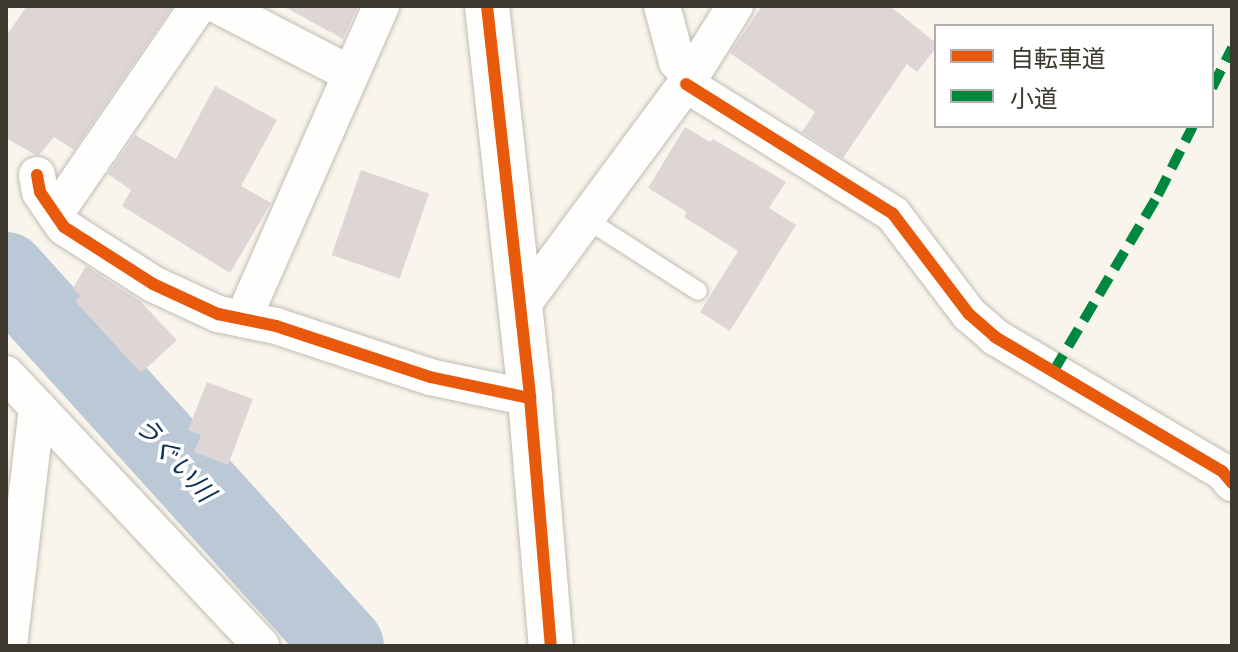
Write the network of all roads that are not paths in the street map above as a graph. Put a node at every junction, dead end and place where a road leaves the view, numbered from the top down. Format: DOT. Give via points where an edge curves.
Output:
graph roads {
  1 [pos="198,6"];
  2 [pos="219,6"];
  3 [pos="381,6"];
  4 [pos="487,6"];
  5 [pos="662,6"];
  6 [pos="735,6"];
  7 [pos="349,73"];
  8 [pos="689,80"];
  9 [pos="37,175"];
  10 [pos="55,214"];
  11 [pos="586,219"];
  12 [pos="698,291"];
  13 [pos="520,308"];
  14 [pos="243,319"];
  15 [pos="6,374"];
  16 [pos="530,398"];
  17 [pos="37,407"];
  18 [pos="1232,483"];
  19 [pos="9,646"];
  20 [pos="261,646"];
  21 [pos="551,646"];
  1 -- 10 [label="street"];
  2 -- 7 [label="street"];
  3 -- 7 [label="street"];
  4 -- 13 [label="street"];
  5 -- 8 [label="street" via="677,62"];
  6 -- 8 [label="street"];
  7 -- 14 [label="street"];
  8 -- 11 [label="street"];
  8 -- 18 [label="street" via="893,214 969,314 995,337 1222,471"];
  9 -- 10 [label="street" via="40,192"];
  10 -- 14 [label="street" via="64,227 153,284 218,314"];
  11 -- 12 [label="lane"];
  11 -- 13 [label="street"];
  13 -- 16 [label="street"];
  14 -- 16 [label="street" via="430,377"];
  15 -- 17 [label="street"];
  16 -- 21 [label="street"];
  17 -- 19 [label="street"];
  17 -- 20 [label="street"];
}
